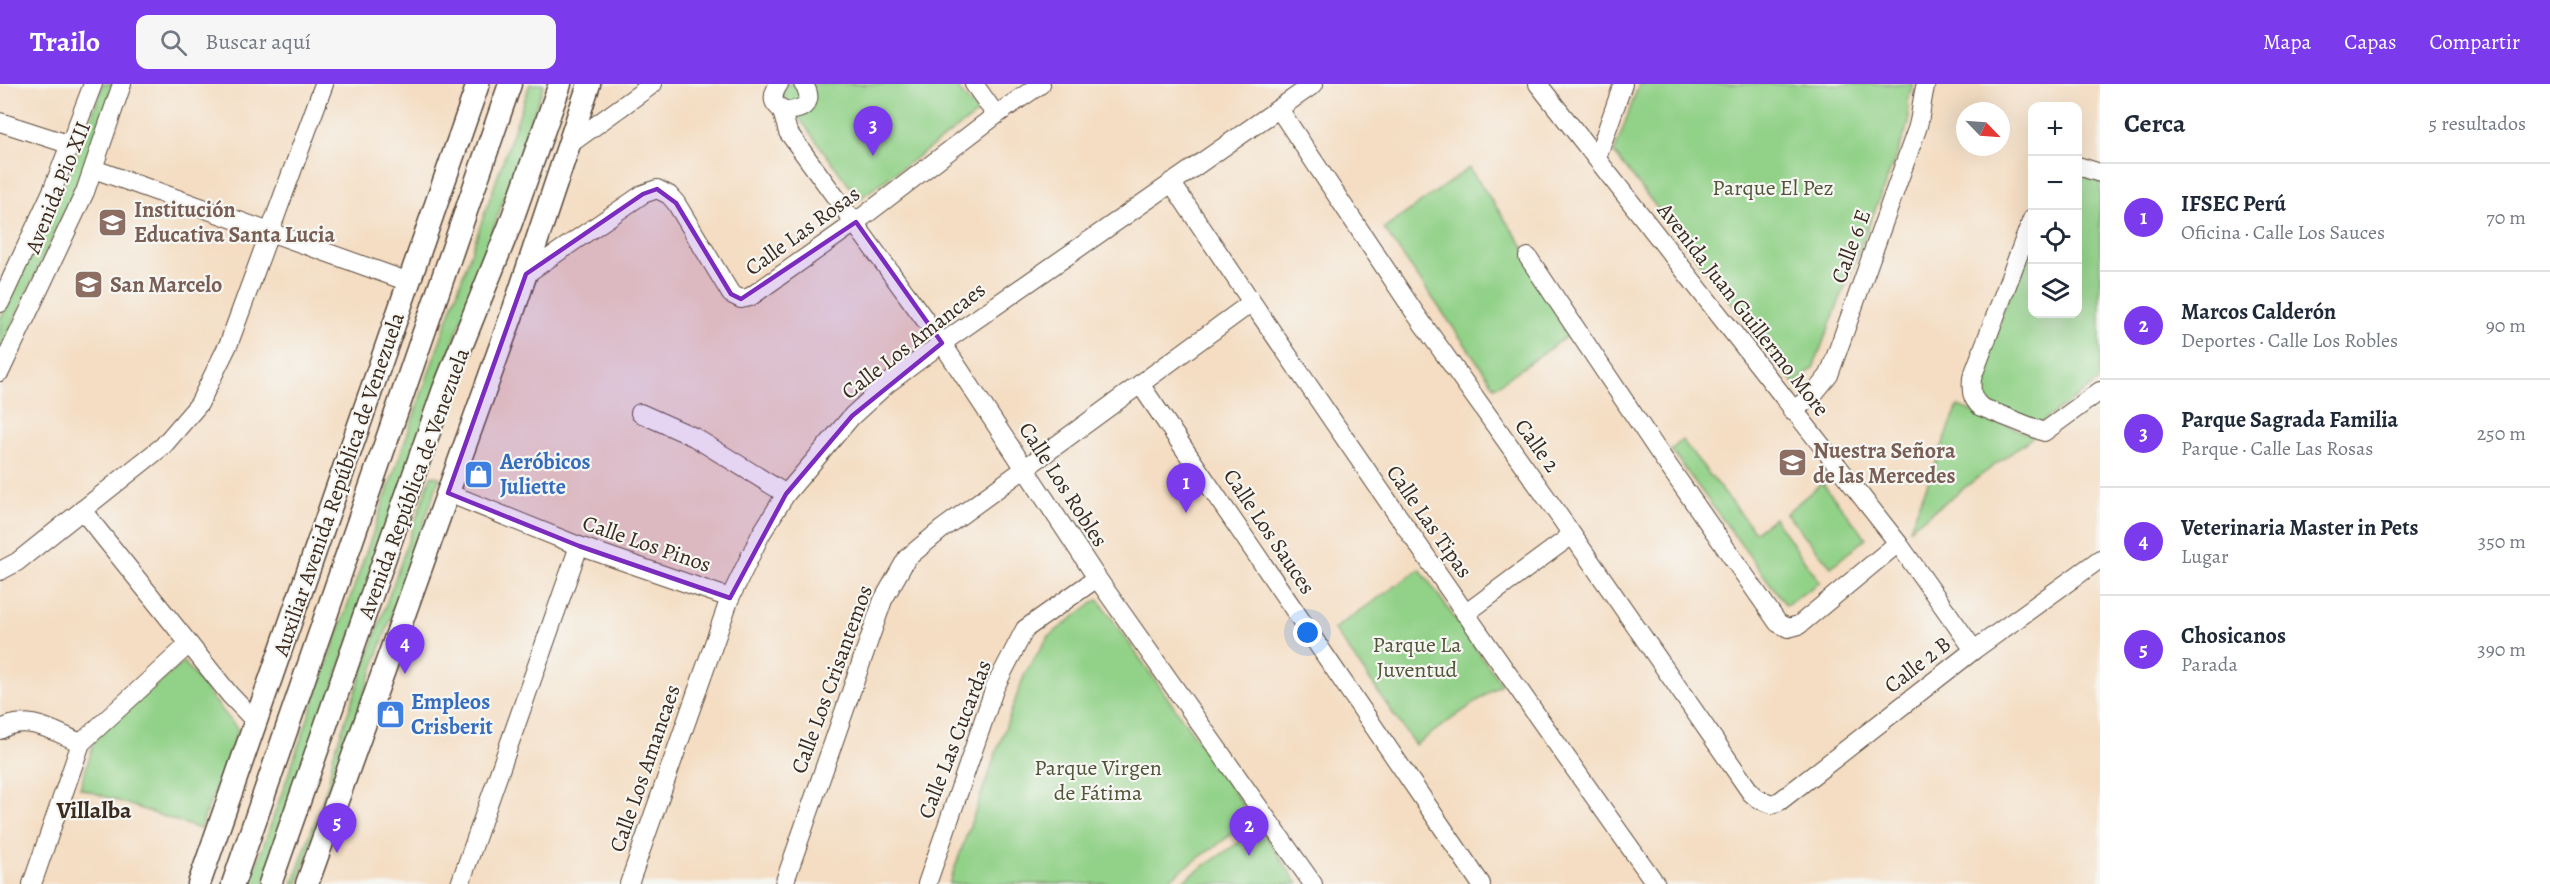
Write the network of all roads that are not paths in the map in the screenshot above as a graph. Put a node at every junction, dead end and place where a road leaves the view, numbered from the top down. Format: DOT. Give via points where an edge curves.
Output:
graph roads {
  1 [pos="93,84"];
  2 [pos="122,84"];
  3 [pos="324,84"];
  4 [pos="478,84"];
  5 [pos="510,84"];
  6 [pos="560,84"];
  7 [pos="653,84"];
  8 [pos="779,84"];
  9 [pos="802,84"];
  10 [pos="974,84"];
  11 [pos="1041,84"];
  12 [pos="1314,84"];
  13 [pos="1538,84"];
  14 [pos="1623,84"];
  15 [pos="1926,84"];
  16 [pos="588,85"];
  17 [pos="781,108"];
  18 [pos="1279,109"];
  19 [pos="996,115"];
  20 [pos="0,122"];
  21 [pos="71,145"];
  22 [pos="568,150"];
  23 [pos="1597,158"];
  24 [pos="2082,167"];
  25 [pos="94,169"];
  26 [pos="2100,174"];
  27 [pos="1171,182"];
  28 [pos="472,192"];
  29 [pos="436,209"];
  30 [pos="856,222"];
  31 [pos="510,225"];
  32 [pos="2028,230"];
  33 [pos="268,232"];
  34 [pos="453,250"];
  35 [pos="1528,257"];
  36 [pos="6,273"];
  37 [pos="526,274"];
  38 [pos="409,282"];
  39 [pos="0,303"];
  40 [pos="1251,303"];
  41 [pos="942,343"];
  42 [pos="0,372"];
  43 [pos="1140,384"];
  44 [pos="2100,391"];
  45 [pos="1792,411"];
  46 [pos="640,413"];
  47 [pos="1026,468"];
  48 [pos="448,493"];
  49 [pos="786,494"];
  50 [pos="82,510"];
  51 [pos="1572,535"];
  52 [pos="1898,543"];
  53 [pos="579,546"];
  54 [pos="2100,559"];
  55 [pos="0,571"];
  56 [pos="1097,578"];
  57 [pos="730,598"];
  58 [pos="1465,614"];
  59 [pos="189,644"];
  60 [pos="1974,650"];
  61 [pos="254,720"];
  62 [pos="0,730"];
  63 [pos="81,744"];
  64 [pos="1765,802"];
  65 [pos="632,883"];
  66 [pos="32,884"];
  67 [pos="199,884"];
  68 [pos="233,884"];
  69 [pos="270,884"];
  70 [pos="307,884"];
  71 [pos="460,884"];
  72 [pos="783,884"];
  73 [pos="927,884"];
  74 [pos="1312,884"];
  75 [pos="1481,884"];
  76 [pos="1656,884"];
  1 -- 21 [label="street, Avenida Pio XII"];
  2 -- 25 [label="street, Avenida Pio XII"];
  3 -- 33 [label="street"];
  4 -- 29 [label="main road, Auxiliar Avenida República de Venezuela"];
  5 -- 28 [label="main road, Avenida República de Venezuela"];
  6 -- 31 [label="main road, Avenida República de Venezuela"];
  7 -- 22 [label="street"];
  8 -- 17 [label="street, Calle Los Robles" via="775,97"];
  9 -- 17 [label="street" via="807,93 804,105 793,112"];
  10 -- 19 [label="street"];
  11 -- 19 [label="street, Calle Las Rosas"];
  12 -- 18 [label="street, Calle Los Amancaes"];
  13 -- 23 [label="street, Avenida Juan Guillermo More"];
  14 -- 23 [label="street"];
  15 -- 45 [label="street, Calle 6 E" via="1922,115 1829,375 1812,397"];
  16 -- 22 [label="main road"];
  17 -- 30 [label="street, Calle Los Robles" via="788,132"];
  18 -- 27 [label="street, Calle Los Amancaes"];
  18 -- 51 [label="street, Calle 2" via="1415,314"];
  19 -- 30 [label="street, Calle Las Rosas"];
  20 -- 21 [label="street"];
  21 -- 36 [label="street, Avenida Pio XII"];
  22 -- 31 [label="main road"];
  22 -- 37 [label="main road"];
  23 -- 45 [label="street, Avenida Juan Guillermo More"];
  24 -- 26 [label="street"];
  25 -- 33 [label="street"];
  25 -- 42 [label="street, Avenida Pio XII"];
  27 -- 40 [label="street, Calle Las Tipas"];
  27 -- 41 [label="street, Calle Los Amancaes"];
  28 -- 29 [label="main road"];
  28 -- 34 [label="main road, Avenida República de Venezuela"];
  29 -- 34 [label="main road"];
  29 -- 38 [label="main road, Auxiliar Avenida República de Venezuela"];
  30 -- 37 [label="street, Calle Las Rosas" via="741,300 731,294 676,203 657,189 643,194"];
  30 -- 41 [label="street, Calle Los Robles"];
  31 -- 69 [label="main road, Avenida República de Venezuela" via="444,389"];
  32 -- 44 [label="street" via="1972,378 1973,400 1981,407 2044,432"];
  33 -- 38 [label="street"];
  33 -- 50 [label="street" via="230,344 199,404 163,446"];
  34 -- 68 [label="main road, Avenida República de Venezuela"];
  35 -- 52 [label="street" via="1778,623 1788,628 1799,625"];
  36 -- 39 [label="street, Avenida Pio XII"];
  37 -- 48 [label="main road"];
  38 -- 61 [label="main road, Auxiliar Avenida República de Venezuela"];
  40 -- 43 [label="street, Calle Los Crisantemos"];
  40 -- 58 [label="street, Calle Las Tipas"];
  41 -- 47 [label="street, Calle Los Robles"];
  41 -- 49 [label="street, Calle Los Amancaes" via="852,416"];
  43 -- 47 [label="street, Calle Los Crisantemos"];
  43 -- 75 [label="street, Calle Los Sauces"];
  45 -- 52 [label="street, Avenida Juan Guillermo More"];
  46 -- 49 [label="street" via="694,437"];
  47 -- 56 [label="street, Calle Los Robles"];
  47 -- 72 [label="street, Calle Los Crisantemos" via="907,558 883,600"];
  48 -- 53 [label="street, Calle Los Pinos"];
  48 -- 70 [label="main road"];
  49 -- 57 [label="street, Calle Los Amancaes" via="761,534"];
  50 -- 55 [label="street"];
  50 -- 59 [label="street"];
  51 -- 58 [label="street"];
  51 -- 64 [label="street, Calle 2" via="1751,793"];
  52 -- 60 [label="street, Avenida Juan Guillermo More"];
  53 -- 57 [label="street, Calle Los Pinos"];
  53 -- 71 [label="street"];
  54 -- 60 [label="street, Calle 2 B"];
  56 -- 73 [label="street, Calle Las Cucardas" via="1025,628 996,687"];
  56 -- 74 [label="street, Calle Los Robles"];
  57 -- 65 [label="street, Calle Los Amancaes"];
  58 -- 76 [label="street, Calle Las Tipas"];
  59 -- 61 [label="street"];
  59 -- 63 [label="street"];
  60 -- 64 [label="street, Calle 2 B" via="1780,801"];
  61 -- 67 [label="main road, Auxiliar Avenida República de Venezuela"];
  62 -- 63 [label="street" via="10,723 28,723"];
  63 -- 66 [label="street"];
}
